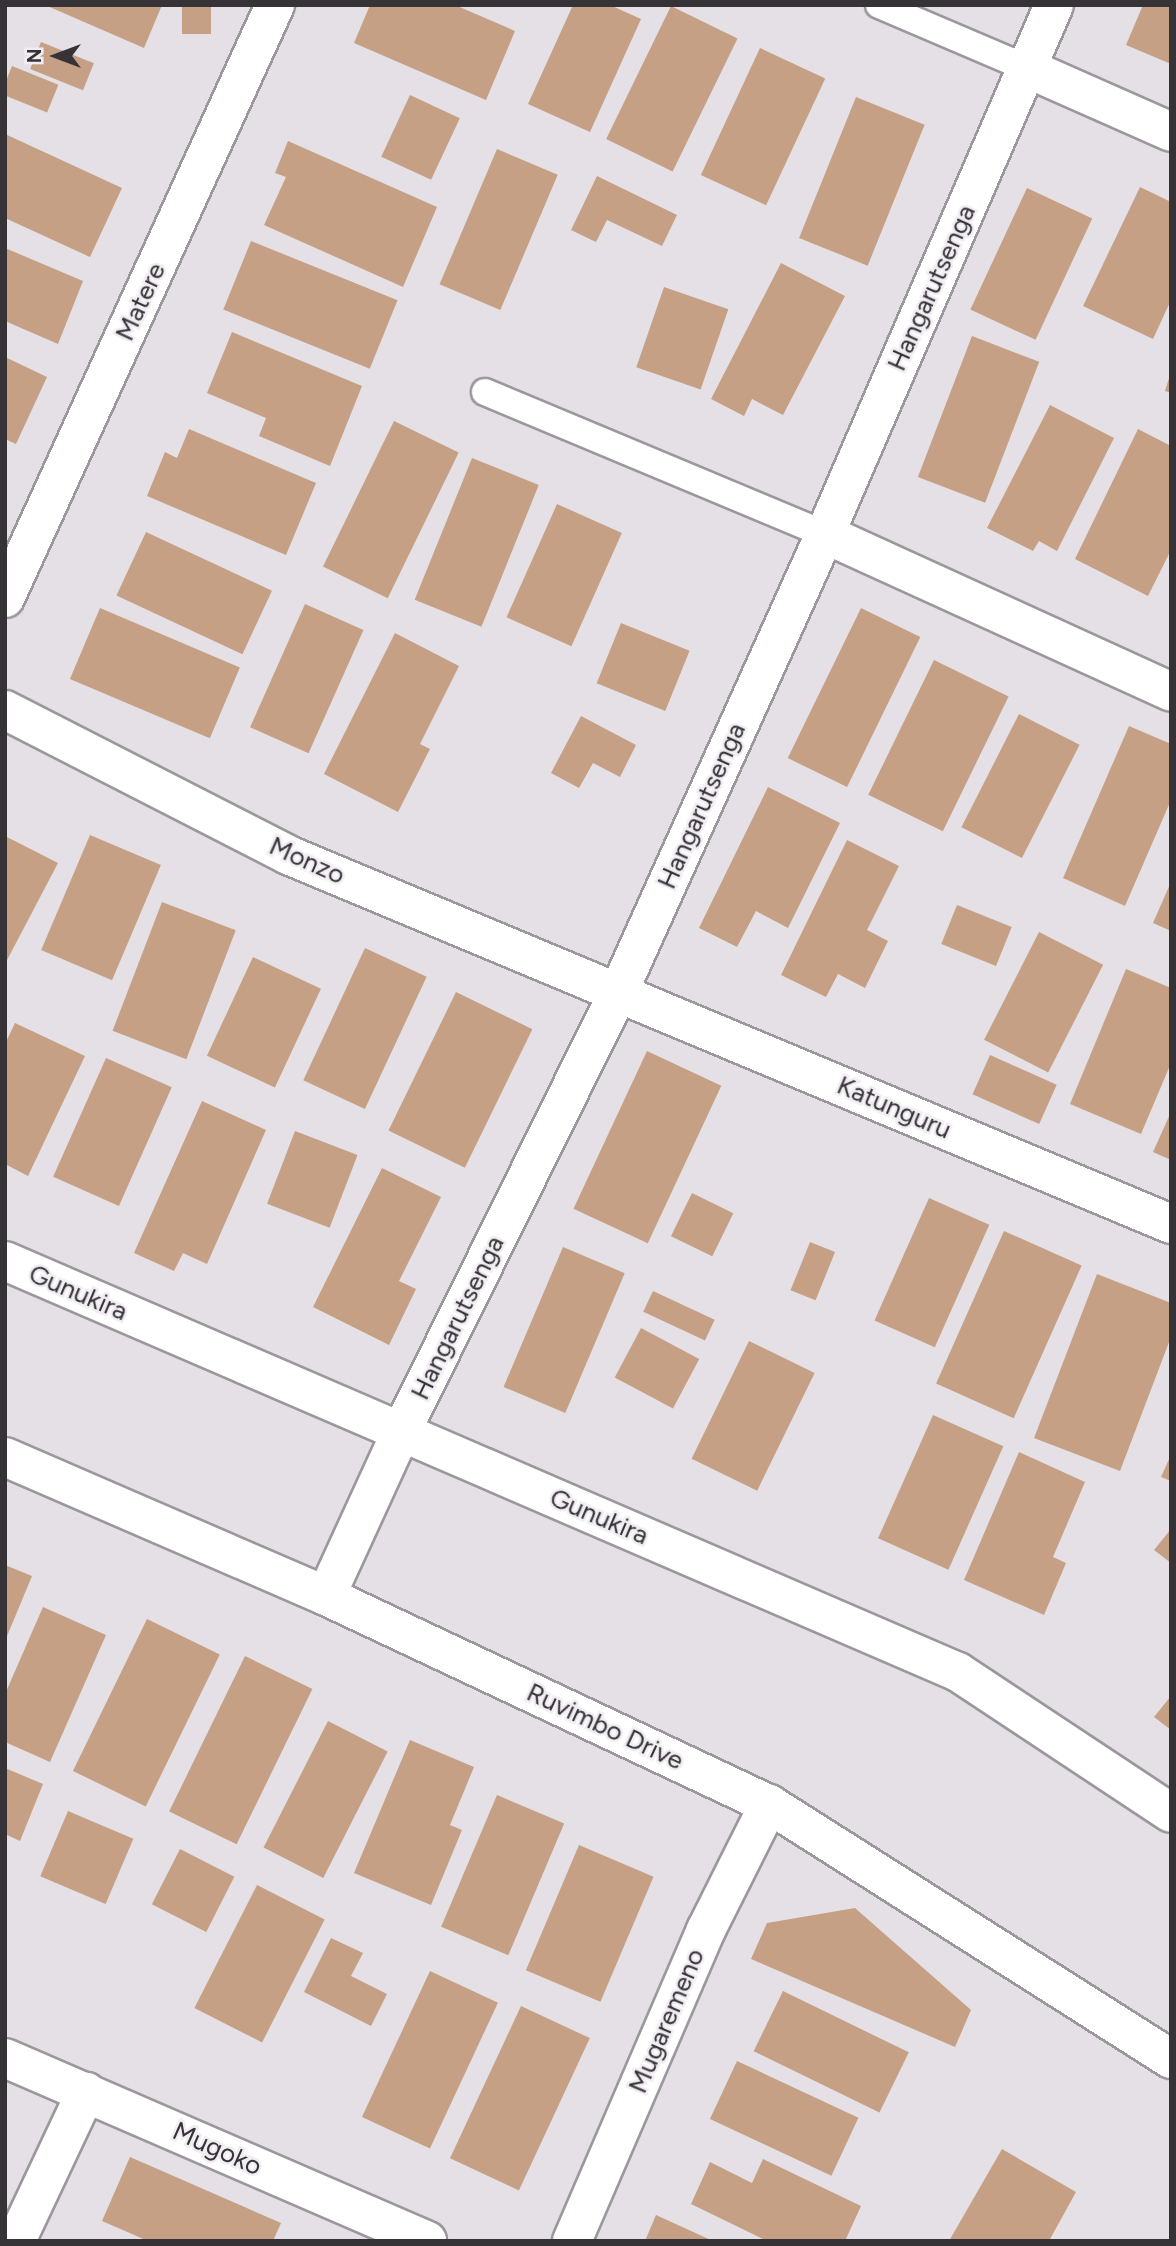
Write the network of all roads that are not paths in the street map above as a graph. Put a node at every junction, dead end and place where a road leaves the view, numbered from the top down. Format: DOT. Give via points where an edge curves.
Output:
graph roads {
  1 [pos="275,5"];
  2 [pos="879,5"];
  3 [pos="1054,5"];
  4 [pos="1029,69"];
  5 [pos="1171,132"];
  6 [pos="485,391"];
  7 [pos="825,534"];
  8 [pos="5,598"];
  9 [pos="1171,692"];
  10 [pos="5,710"];
  11 [pos="618,993"];
  12 [pos="1171,1224"];
  13 [pos="5,1261"];
  14 [pos="401,1432"];
  15 [pos="5,1457"];
  16 [pos="326,1596"];
  17 [pos="769,1804"];
  18 [pos="1171,1813"];
  19 [pos="5,2058"];
  20 [pos="1171,2059"];
  21 [pos="86,2092"];
  22 [pos="16,2241"];
  23 [pos="427,2241"];
  24 [pos="572,2241"];
  1 -- 8 [label="street, Matere"];
  2 -- 4 [label="lane"];
  3 -- 4 [label="street, Hangarutsenga"];
  4 -- 5 [label="street"];
  4 -- 7 [label="street, Hangarutsenga"];
  6 -- 7 [label="lane"];
  7 -- 9 [label="street"];
  7 -- 11 [label="street, Hangarutsenga"];
  10 -- 11 [label="street, Monzo" via="288,855"];
  11 -- 12 [label="street, Katunguru"];
  11 -- 14 [label="street, Hangarutsenga"];
  13 -- 14 [label="street, Gunukira"];
  14 -- 16 [label="street, Hangarutsenga"];
  14 -- 18 [label="street, Gunukira" via="958,1672"];
  15 -- 16 [label="street, Ruvimbo Drive"];
  16 -- 17 [label="street, Ruvimbo Drive"];
  17 -- 20 [label="street, Ruvimbo Drive"];
  17 -- 24 [label="street, Mugaremeno" via="706,1930"];
  19 -- 21 [label="street, Mugoko"];
  21 -- 22 [label="street"];
  21 -- 23 [label="street, Mugoko"];
}
